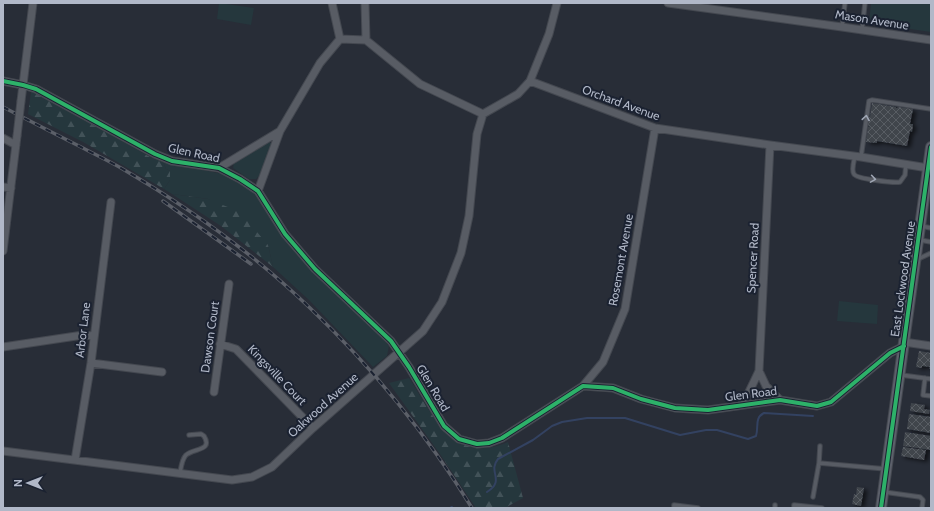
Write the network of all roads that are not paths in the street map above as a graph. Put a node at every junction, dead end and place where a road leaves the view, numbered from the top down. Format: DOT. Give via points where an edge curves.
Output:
graph roads {
  1 [pos="34,3"];
  2 [pos="332,3"];
  3 [pos="365,3"];
  4 [pos="556,3"];
  5 [pos="668,3"];
  6 [pos="845,3"];
  7 [pos="865,3"];
  8 [pos="842,27"];
  9 [pos="862,30"];
  10 [pos="340,39"];
  11 [pos="366,40"];
  12 [pos="931,40"];
  13 [pos="530,81"];
  14 [pos="3,82"];
  15 [pos="23,85"];
  16 [pos="931,109"];
  17 [pos="483,114"];
  18 [pos="655,128"];
  19 [pos="280,131"];
  20 [pos="3,138"];
  21 [pos="16,145"];
  22 [pos="770,145"];
  23 [pos="931,147"];
  24 [pos="858,156"];
  25 [pos="906,164"];
  26 [pos="219,168"];
  27 [pos="928,168"];
  28 [pos="3,187"];
  29 [pos="11,188"];
  30 [pos="258,191"];
  31 [pos="111,202"];
  32 [pos="920,226"];
  33 [pos="931,228"];
  34 [pos="918,239"];
  35 [pos="931,242"];
  36 [pos="3,251"];
  37 [pos="931,253"];
  38 [pos="915,261"];
  39 [pos="228,284"];
  40 [pos="94,336"];
  41 [pos="220,344"];
  42 [pos="904,344"];
  43 [pos="931,346"];
  44 [pos="3,347"];
  45 [pos="399,352"];
  46 [pos="91,363"];
  47 [pos="759,371"];
  48 [pos="162,372"];
  49 [pos="900,374"];
  50 [pos="925,378"];
  51 [pos="931,379"];
  52 [pos="583,386"];
  53 [pos="214,392"];
  54 [pos="931,396"];
  55 [pos="780,400"];
  56 [pos="741,405"];
  57 [pos="313,428"];
  58 [pos="189,435"];
  59 [pos="820,446"];
  60 [pos="3,451"];
  61 [pos="75,460"];
  62 [pos="819,463"];
  63 [pos="887,470"];
  64 [pos="180,474"];
  65 [pos="884,492"];
  66 [pos="813,497"];
  67 [pos="674,508"];
  68 [pos="698,508"];
  69 [pos="794,508"];
  70 [pos="822,508"];
  71 [pos="882,508"];
  72 [pos="922,508"];
  1 -- 15 [label="street"];
  2 -- 10 [label="street"];
  3 -- 11 [label="street"];
  4 -- 13 [label="street" via="549,34"];
  5 -- 8 [label="street, Mason Avenue"];
  6 -- 8 [label="lane"];
  7 -- 9 [label="lane"];
  8 -- 9 [label="street, Mason Avenue"];
  9 -- 12 [label="street, Mason Avenue"];
  10 -- 11 [label="street"];
  10 -- 19 [label="street" via="320,63"];
  11 -- 17 [label="street" via="420,84"];
  13 -- 17 [label="street" via="518,94"];
  13 -- 18 [label="street, Orchard Avenue"];
  14 -- 15 [label="street, Glen Road"];
  15 -- 21 [label="street, bridge"];
  15 -- 26 [label="street, Glen Road" via="36,89 155,154 172,161"];
  24 -- 16 [label="lane, one-way" via="869,101"];
  17 -- 45 [label="street, Oakwood Avenue" via="477,134 469,216 461,253 442,302 423,331"];
  18 -- 22 [label="street, Orchard Avenue"];
  18 -- 52 [label="street, Rosemont Avenue" via="625,308 603,362"];
  19 -- 26 [label="street"];
  19 -- 30 [label="street"];
  20 -- 21 [label="street"];
  21 -- 29 [label="street"];
  22 -- 24 [label="street, Orchard Avenue"];
  22 -- 47 [label="street, Spencer Road"];
  23 -- 27 [label="main road, East Lockwood Avenue"];
  24 -- 25 [label="street, Orchard Avenue"];
  24 -- 25 [label="lane, one-way" via="853,170 856,177 900,182 905,176"];
  25 -- 27 [label="street, Orchard Avenue"];
  26 -- 30 [label="street, Glen Road" via="240,178"];
  27 -- 32 [label="main road, East Lockwood Avenue"];
  28 -- 29 [label="street"];
  29 -- 36 [label="street"];
  30 -- 45 [label="street, Glen Road" via="285,234 315,269 391,341"];
  31 -- 40 [label="street, Arbor Lane"];
  32 -- 33 [label="lane"];
  32 -- 34 [label="main road, East Lockwood Avenue"];
  34 -- 35 [label="lane"];
  34 -- 38 [label="main road, East Lockwood Avenue"];
  37 -- 38 [label="lane"];
  38 -- 42 [label="main road, East Lockwood Avenue"];
  39 -- 41 [label="street, Dawson Court"];
  40 -- 44 [label="street" via="83,335"];
  40 -- 46 [label="street, Arbor Lane"];
  41 -- 53 [label="street, Dawson Court"];
  41 -- 57 [label="street, Kingsville Court" via="236,349"];
  42 -- 43 [label="street"];
  42 -- 49 [label="main road, East Lockwood Avenue"];
  42 -- 55 [label="street, Glen Road" via="831,402 817,406"];
  45 -- 52 [label="street, Glen Road" via="444,426 459,439 477,444 502,438"];
  45 -- 57 [label="street, Oakwood Avenue"];
  46 -- 48 [label="street"];
  46 -- 61 [label="street, Arbor Lane"];
  47 -- 55 [label="street" via="766,386"];
  47 -- 56 [label="street, Spencer Road"];
  49 -- 50 [label="lane"];
  49 -- 63 [label="main road, East Lockwood Avenue"];
  50 -- 51 [label="lane"];
  50 -- 54 [label="lane" via="922,394"];
  52 -- 56 [label="street, Glen Road" via="613,388 641,399 676,408 708,410"];
  55 -- 56 [label="street, Glen Road"];
  57 -- 64 [label="street, Oakwood Avenue" via="272,467 252,477 232,480"];
  58 -- 64 [label="lane" via="201,434 206,440 206,445 183,458"];
  59 -- 62 [label="lane"];
  60 -- 61 [label="street, Oakwood Avenue"];
  61 -- 64 [label="street, Oakwood Avenue"];
  62 -- 63 [label="lane"];
  62 -- 66 [label="lane"];
  63 -- 65 [label="main road, East Lockwood Avenue"];
  65 -- 71 [label="main road, East Lockwood Avenue"];
  65 -- 72 [label="lane" via="920,497 923,500"];
  67 -- 68 [label="lane" via="674,505"];
  69 -- 70 [label="lane" via="794,505"];
}
